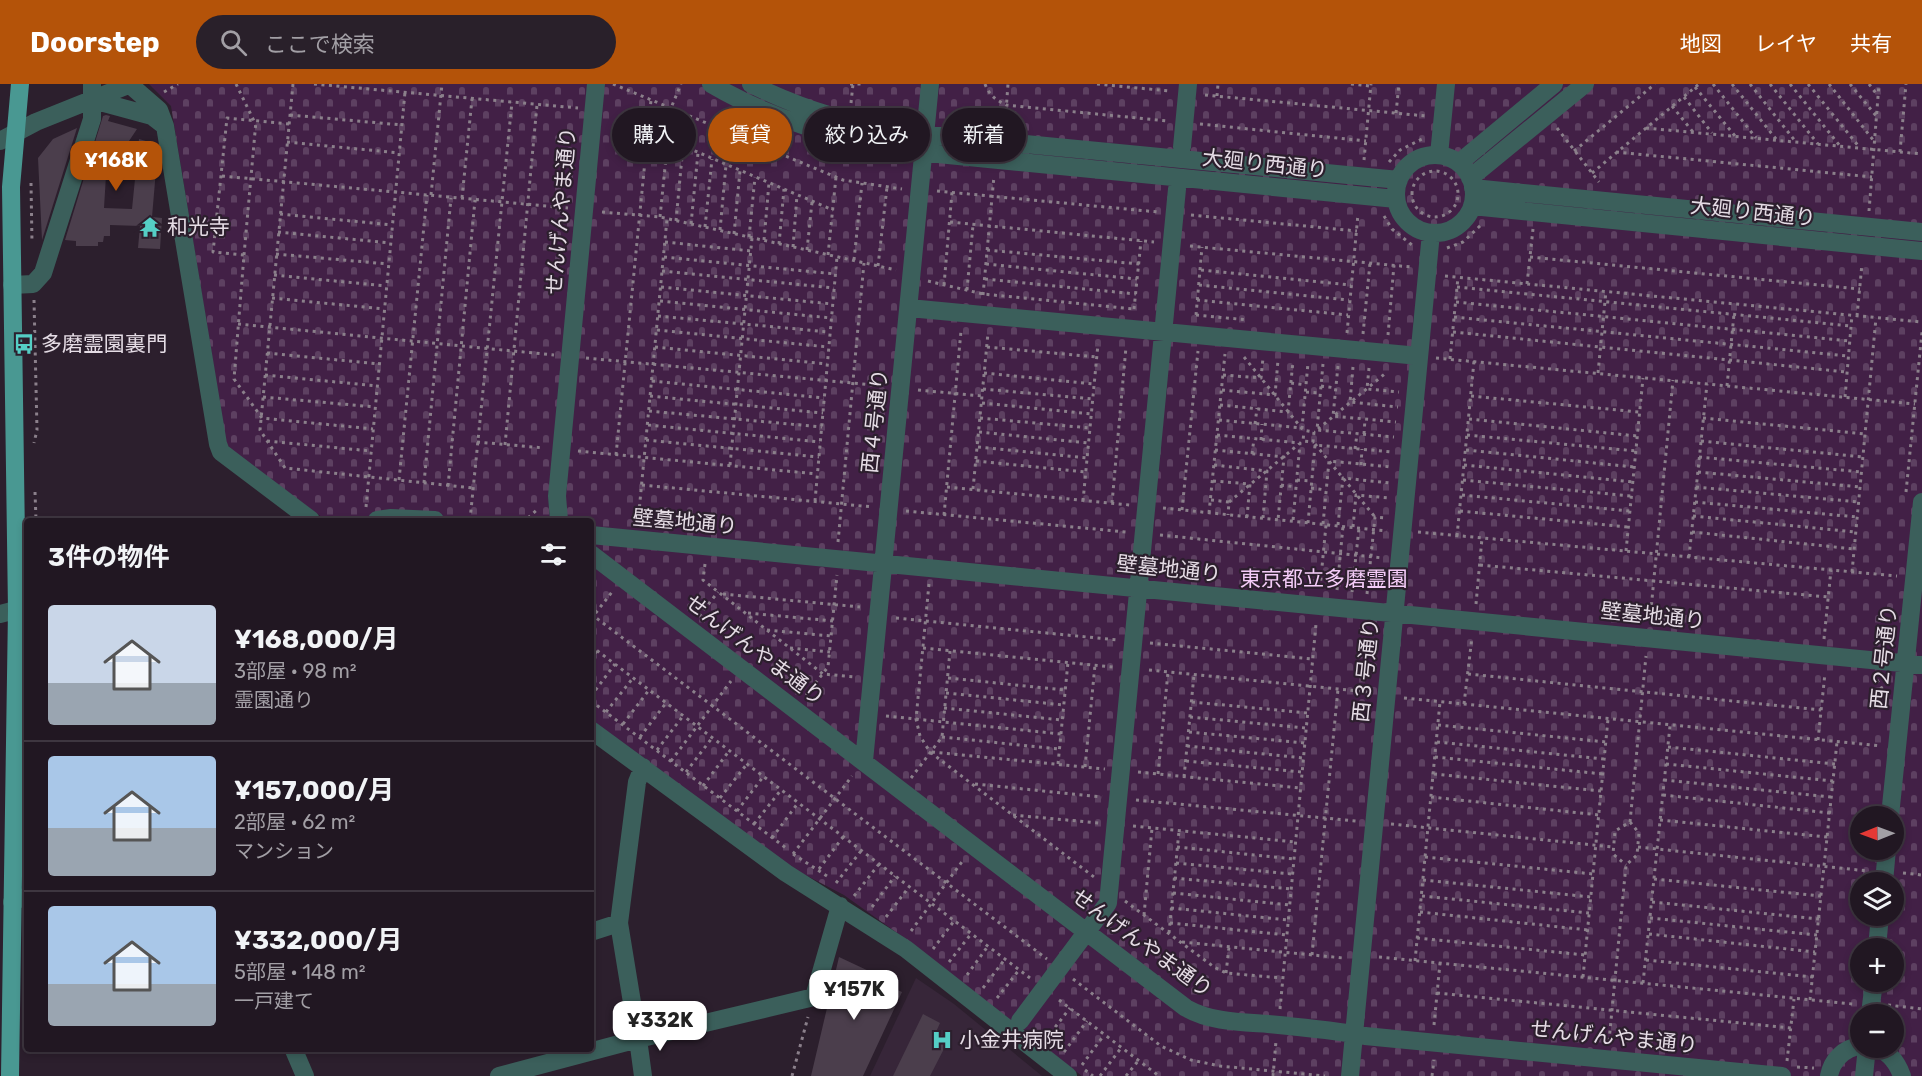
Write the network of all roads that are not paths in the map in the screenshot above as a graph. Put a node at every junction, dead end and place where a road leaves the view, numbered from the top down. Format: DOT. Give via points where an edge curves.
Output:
graph roads {
  1 [pos="20,84"];
  2 [pos="130,84"];
  3 [pos="596,84"];
  4 [pos="711,84"];
  5 [pos="751,84"];
  6 [pos="930,84"];
  7 [pos="1446,84"];
  8 [pos="1554,84"];
  9 [pos="1585,84"];
  10 [pos="1187,88"];
  11 [pos="92,92"];
  12 [pos="773,95"];
  13 [pos="758,108"];
  14 [pos="768,108"];
  15 [pos="808,108"];
  16 [pos="928,108"];
  17 [pos="165,126"];
  18 [pos="7,137"];
  19 [pos="930,144"];
  20 [pos="930,145"];
  21 [pos="1182,147"];
  22 [pos="1131,154"];
  23 [pos="1439,155"];
  24 [pos="921,162"];
  25 [pos="1459,163"];
  26 [pos="1129,173"];
  27 [pos="1399,180"];
  28 [pos="1472,183"];
  29 [pos="1178,189"];
  30 [pos="1404,196"];
  31 [pos="1628,203"];
  32 [pos="1472,206"];
  33 [pos="1764,216"];
  34 [pos="1626,222"];
  35 [pos="1922,232"];
  36 [pos="1762,235"];
  37 [pos="1426,240"];
  38 [pos="1922,251"];
  39 [pos="12,285"];
  40 [pos="909,308"];
  41 [pos="1164,332"];
  42 [pos="1426,357"];
  43 [pos="1914,499"];
  44 [pos="373,517"];
  45 [pos="309,518"];
  46 [pos="392,518"];
  47 [pos="559,518"];
  48 [pos="594,536"];
  49 [pos="594,556"];
  50 [pos="884,563"];
  51 [pos="1139,589"];
  52 [pos="15,610"];
  53 [pos="1394,613"];
  54 [pos="1914,665"];
  55 [pos="594,732"];
  56 [pos="860,766"];
  57 [pos="643,767"];
  58 [pos="1892,806"];
  59 [pos="19,899"];
  60 [pos="847,901"];
  61 [pos="619,923"];
  62 [pos="594,931"];
  63 [pos="1086,932"];
  64 [pos="1020,1021"];
  65 [pos="1354,1034"];
  66 [pos="638,1039"];
  67 [pos="1850,1049"];
  68 [pos="594,1051"];
  69 [pos="295,1052"];
  70 [pos="589,1052"];
  71 [pos="1866,1058"];
  72 [pos="1892,1058"];
  73 [pos="1823,1070"];
  74 [pos="1074,1071"];
  75 [pos="10,1076"];
  76 [pos="305,1076"];
  77 [pos="499,1076"];
  78 [pos="642,1076"];
  79 [pos="1350,1076"];
  80 [pos="1782,1076"];
  81 [pos="1864,1076"];
  82 [pos="1902,1076"];
  1 -- 18 [label="main road"];
  2 -- 11 [label="street"];
  2 -- 17 [label="street" via="159,110"];
  3 -- 47 [label="street, せんげんやま通り" via="555,449"];
  4 -- 13 [label="street, 大廻り西通り"];
  5 -- 12 [label="street, 大廻り西通り"];
  6 -- 16 [label="street, 西４号通り"];
  7 -- 23 [label="street"];
  8 -- 25 [label="street"];
  9 -- 28 [label="street"];
  10 -- 21 [label="street"];
  11 -- 17 [label="street" via="152,116"];
  11 -- 18 [label="street"];
  11 -- 39 [label="street" via="92,119 43,273 33,284"];
  12 -- 14 [label="street"];
  12 -- 15 [label="street, 大廻り西通り"];
  17 -- 45 [label="street" via="218,444 230,460"];
  18 -- 39 [label="main road"];
  19 -- 22 [label="street, 大廻り西通り" via="1003,142"];
  20 -- 26 [label="street, 大廻り西通り"];
  22 -- 26 [label="street"];
  22 -- 27 [label="street, 大廻り西通り"];
  23 -- 25 [label="street"];
  23 -- 27 [label="street" via="1417,159"];
  24 -- 40 [label="street, 西４号通り" via="915,190"];
  25 -- 28 [label="street"];
  26 -- 30 [label="street, 大廻り西通り"];
  27 -- 30 [label="street"];
  28 -- 31 [label="street, 大廻り西通り"];
  28 -- 32 [label="street"];
  29 -- 41 [label="street"];
  30 -- 37 [label="street" via="1405,219"];
  31 -- 33 [label="street, 大廻り西通り"];
  31 -- 34 [label="street"];
  32 -- 34 [label="street, 大廻り西通り"];
  32 -- 37 [label="street" via="1454,228"];
  33 -- 35 [label="street, 大廻り西通り"];
  33 -- 36 [label="street"];
  34 -- 36 [label="street, 大廻り西通り"];
  36 -- 38 [label="street, 大廻り西通り"];
  37 -- 42 [label="street, 西３号通り"];
  39 -- 52 [label="main road"];
  40 -- 41 [label="street"];
  40 -- 50 [label="street, 西４号通り" via="895,509"];
  41 -- 42 [label="street" via="1326,348 1387,362"];
  41 -- 51 [label="street"];
  42 -- 53 [label="street, 西３号通り"];
  43 -- 54 [label="street, 西２号通り"];
  44 -- 46 [label="street"];
  48 -- 50 [label="street, 壁墓地通り"];
  49 -- 56 [label="street, せんげんやま通り"];
  50 -- 51 [label="street, 壁墓地通り"];
  50 -- 56 [label="street, 西４号通り"];
  51 -- 53 [label="street, 壁墓地通り"];
  51 -- 63 [label="street" via="1108,903"];
  52 -- 59 [label="main road"];
  53 -- 54 [label="street, 壁墓地通り"];
  53 -- 65 [label="street, 西３号通り"];
  54 -- 58 [label="street, 西２号通り"];
  55 -- 57 [label="street"];
  56 -- 63 [label="street, せんげんやま通り"];
  57 -- 60 [label="street" via="786,873"];
  57 -- 61 [label="street" via="637,782"];
  59 -- 75 [label="main road"];
  60 -- 66 [label="street" via="814,998"];
  60 -- 74 [label="street" via="906,949"];
  61 -- 62 [label="street"];
  61 -- 66 [label="street"];
  63 -- 64 [label="street"];
  63 -- 65 [label="street, せんげんやま通り" via="1186,1008 1206,1017"];
  65 -- 79 [label="street, 西３号通り"];
  65 -- 80 [label="street, せんげんやま通り"];
  66 -- 68 [label="street"];
  66 -- 78 [label="street"];
  67 -- 73 [label="street"];
  69 -- 76 [label="street"];
  70 -- 77 [label="street"];
  71 -- 81 [label="street"];
  72 -- 82 [label="street"];
}
